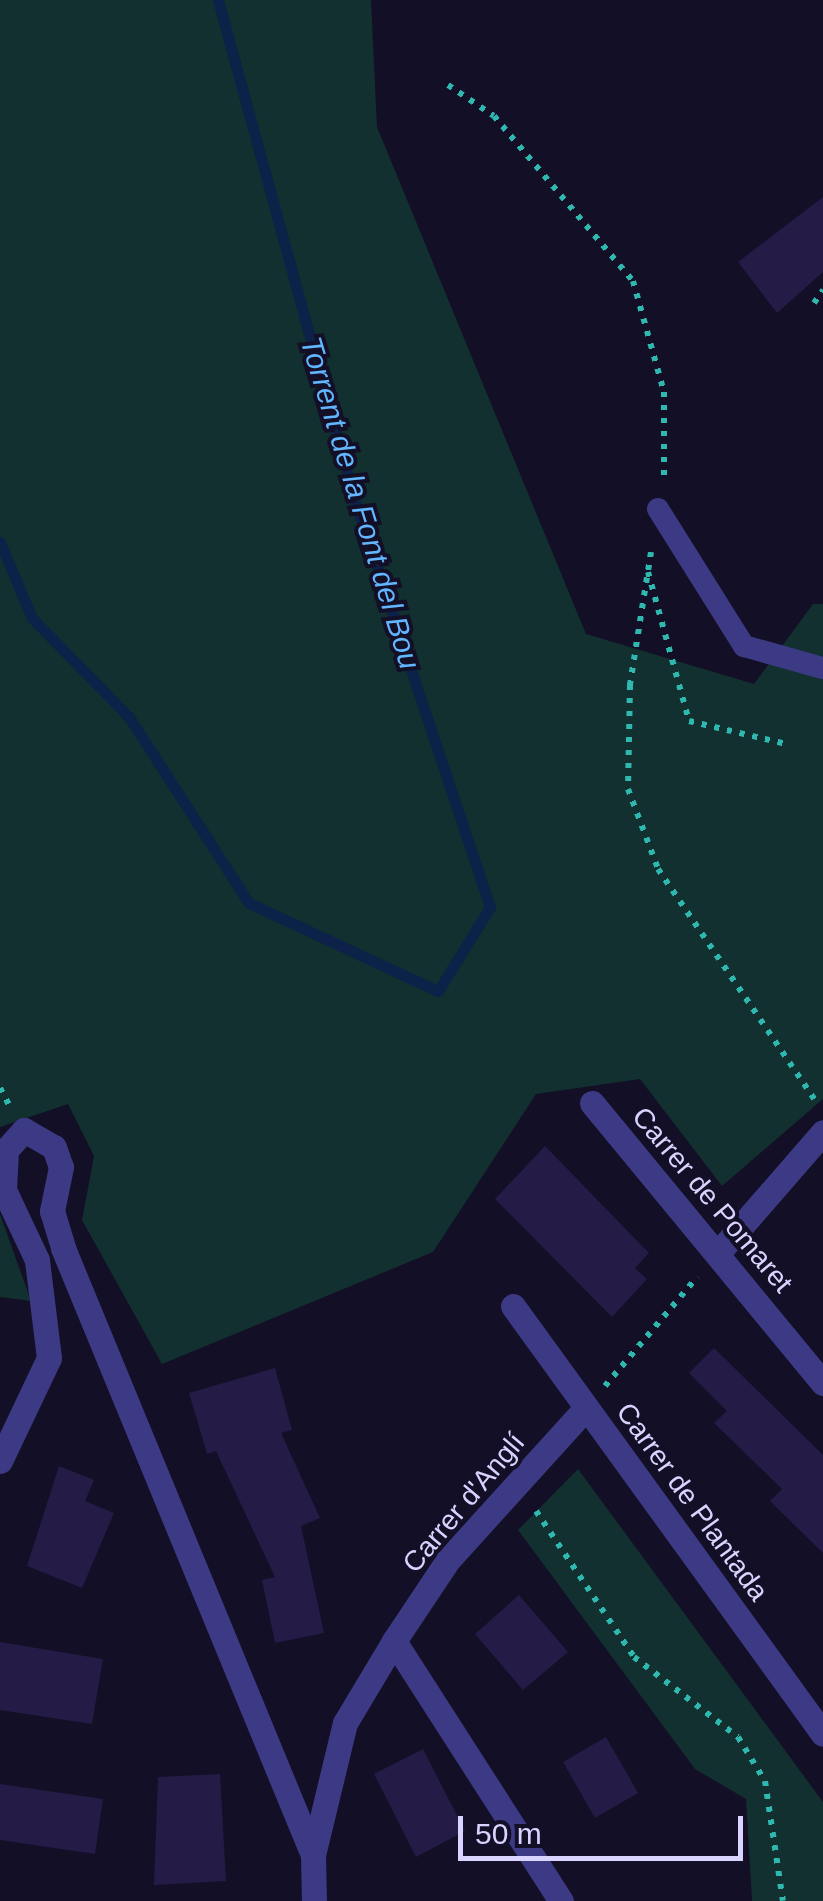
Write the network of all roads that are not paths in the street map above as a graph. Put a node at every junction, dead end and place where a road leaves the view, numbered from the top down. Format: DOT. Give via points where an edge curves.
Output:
graph roads {
  1 [pos="658,509"];
  2 [pos="823,668"];
  3 [pos="592,1103"];
  4 [pos="823,1132"];
  5 [pos="718,1253"];
  6 [pos="513,1306"];
  7 [pos="823,1382"];
  8 [pos="593,1400"];
  9 [pos="0,1461"];
  10 [pos="394,1641"];
  11 [pos="823,1734"];
  12 [pos="313,1855"];
  13 [pos="314,1901"];
  14 [pos="562,1901"];
  1 -- 2 [label="lane" via="744,646"];
  3 -- 5 [label="street, Carrer de Pomaret"];
  4 -- 5 [label="street"];
  5 -- 7 [label="street, Carrer de Pomaret"];
  6 -- 8 [label="street, Carrer de Plantada"];
  8 -- 10 [label="street, Carrer d'Anglí" via="448,1560"];
  8 -- 11 [label="street, Carrer de Plantada"];
  9 -- 12 [label="street" via="49,1358 38,1260 4,1190 6,1150 24,1130 54,1147 61,1166 52,1212 63,1248"];
  10 -- 12 [label="street, Carrer d'Anglí" via="345,1723"];
  10 -- 14 [label="street"];
  12 -- 13 [label="street"];
}
